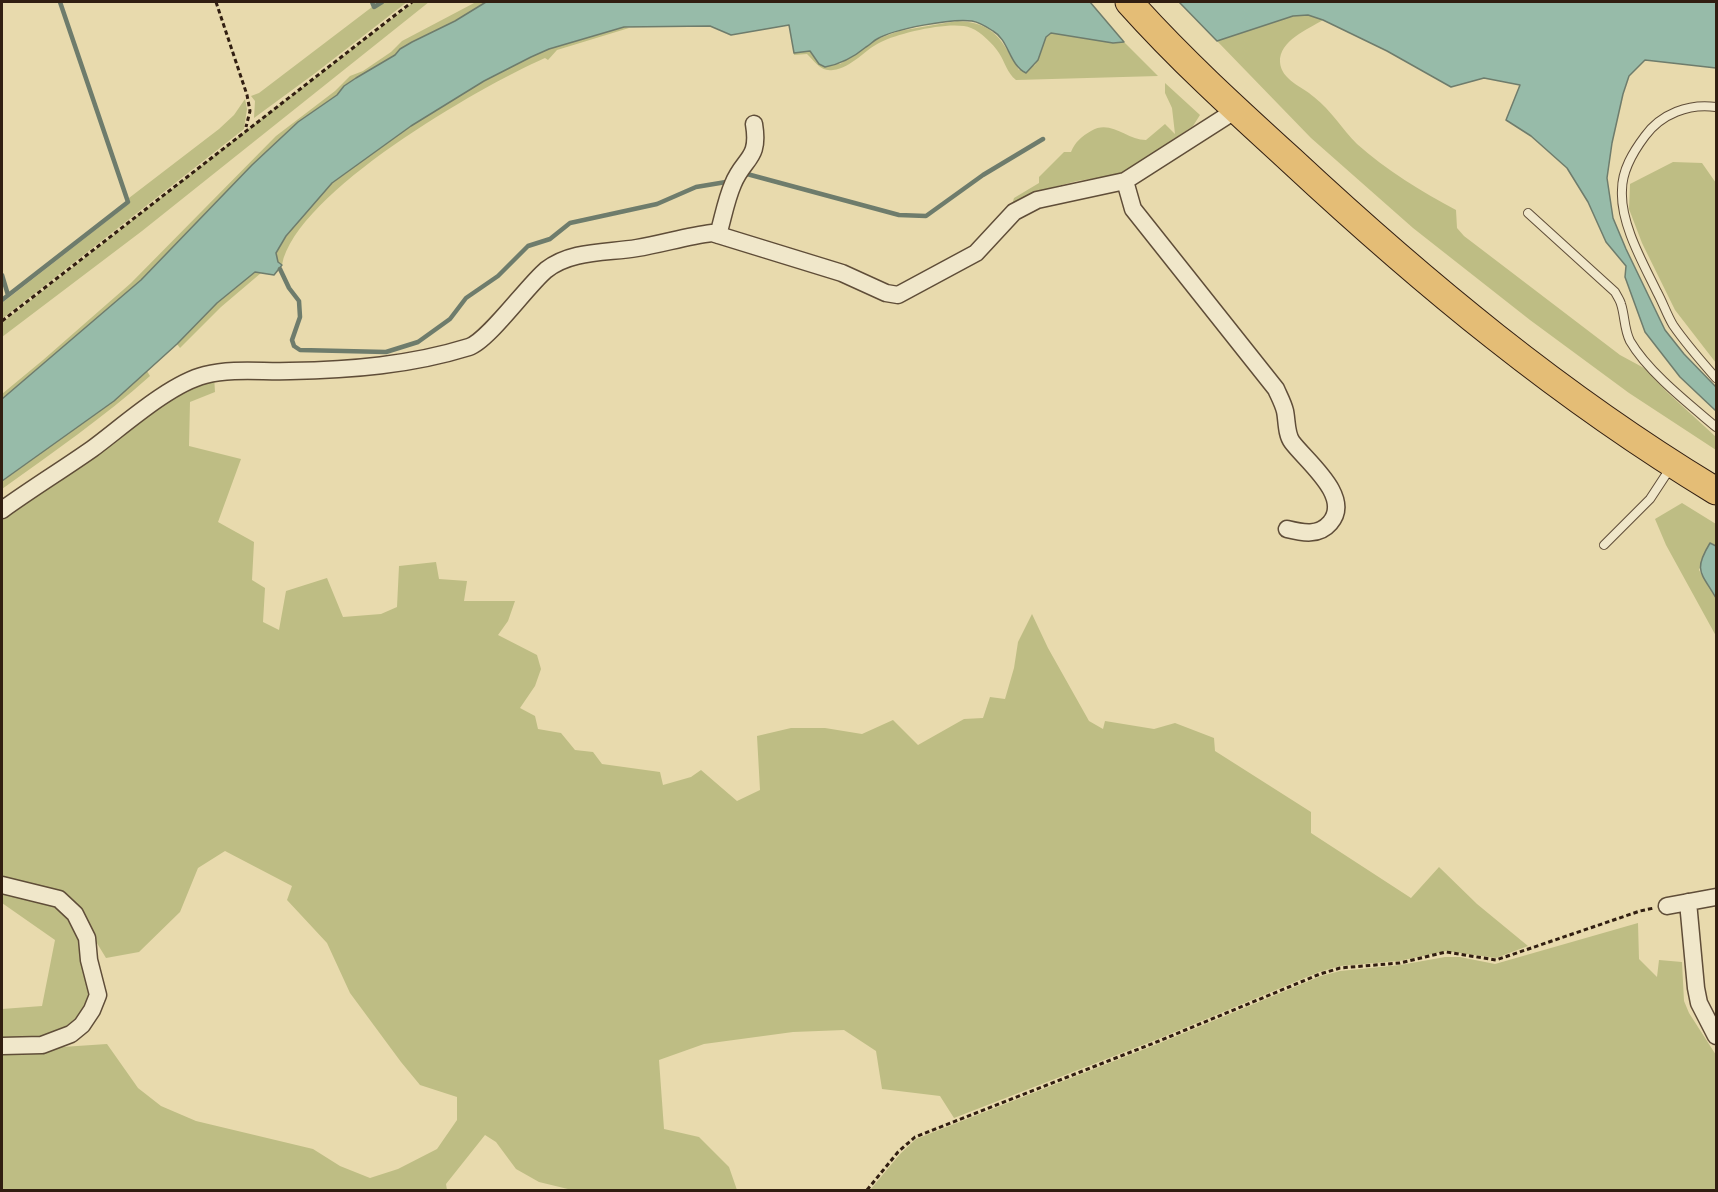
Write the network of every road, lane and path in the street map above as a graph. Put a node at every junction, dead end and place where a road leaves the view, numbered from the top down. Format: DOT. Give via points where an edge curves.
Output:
graph roads {
  1 [pos="216,2"];
  2 [pos="412,2"];
  3 [pos="1129,2"];
  4 [pos="1716,106"];
  5 [pos="1236,110"];
  6 [pos="754,124"];
  7 [pos="246,129"];
  8 [pos="1125,181"];
  9 [pos="1528,213"];
  10 [pos="718,235"];
  11 [pos="2,321"];
  12 [pos="1716,378"];
  13 [pos="1716,427"];
  14 [pos="1673,465"];
  15 [pos="1716,491"];
  16 [pos="2,510"];
  17 [pos="1287,529"];
  18 [pos="1604,545"];
  19 [pos="2,885"];
  20 [pos="1716,897"];
  21 [pos="1688,902"];
  22 [pos="1667,906"];
  23 [pos="1716,1036"];
  24 [pos="2,1046"];
  25 [pos="867,1191"];
  1 -- 7 [label="path" via="247,95 250,111"];
  2 -- 7 [label="path"];
  3 -- 5 [label="highway"];
  4 -- 12 [label="lane" via="1680,110 1654,124 1635,150 1621,191 1623,211 1639,254 1673,324"];
  5 -- 8 [label="street"];
  5 -- 14 [label="highway" via="1341,207 1496,339"];
  6 -- 10 [label="street" via="757,142 733,184"];
  7 -- 11 [label="path"];
  8 -- 10 [label="street" via="1037,200 1014,212 976,253 898,295 842,273"];
  8 -- 17 [label="street" via="1133,209 1276,389 1290,440 1329,486 1336,510 1327,526 1304,533"];
  9 -- 13 [label="lane" via="1615,292 1622,304 1629,339 1684,400"];
  10 -- 16 [label="street" via="692,236 558,263 472,346 422,360 341,370 232,370 202,375 154,403"];
  14 -- 15 [label="highway"];
  14 -- 18 [label="lane" via="1650,499"];
  19 -- 24 [label="street" via="59,899 75,914 87,938 98,995 82,1025 71,1034 42,1045"];
  20 -- 21 [label="street"];
  21 -- 22 [label="street"];
  21 -- 23 [label="street" via="1699,1003"];
  22 -- 25 [label="path" via="1640,911 1496,960 1446,952 1320,974 915,1137"];
}
